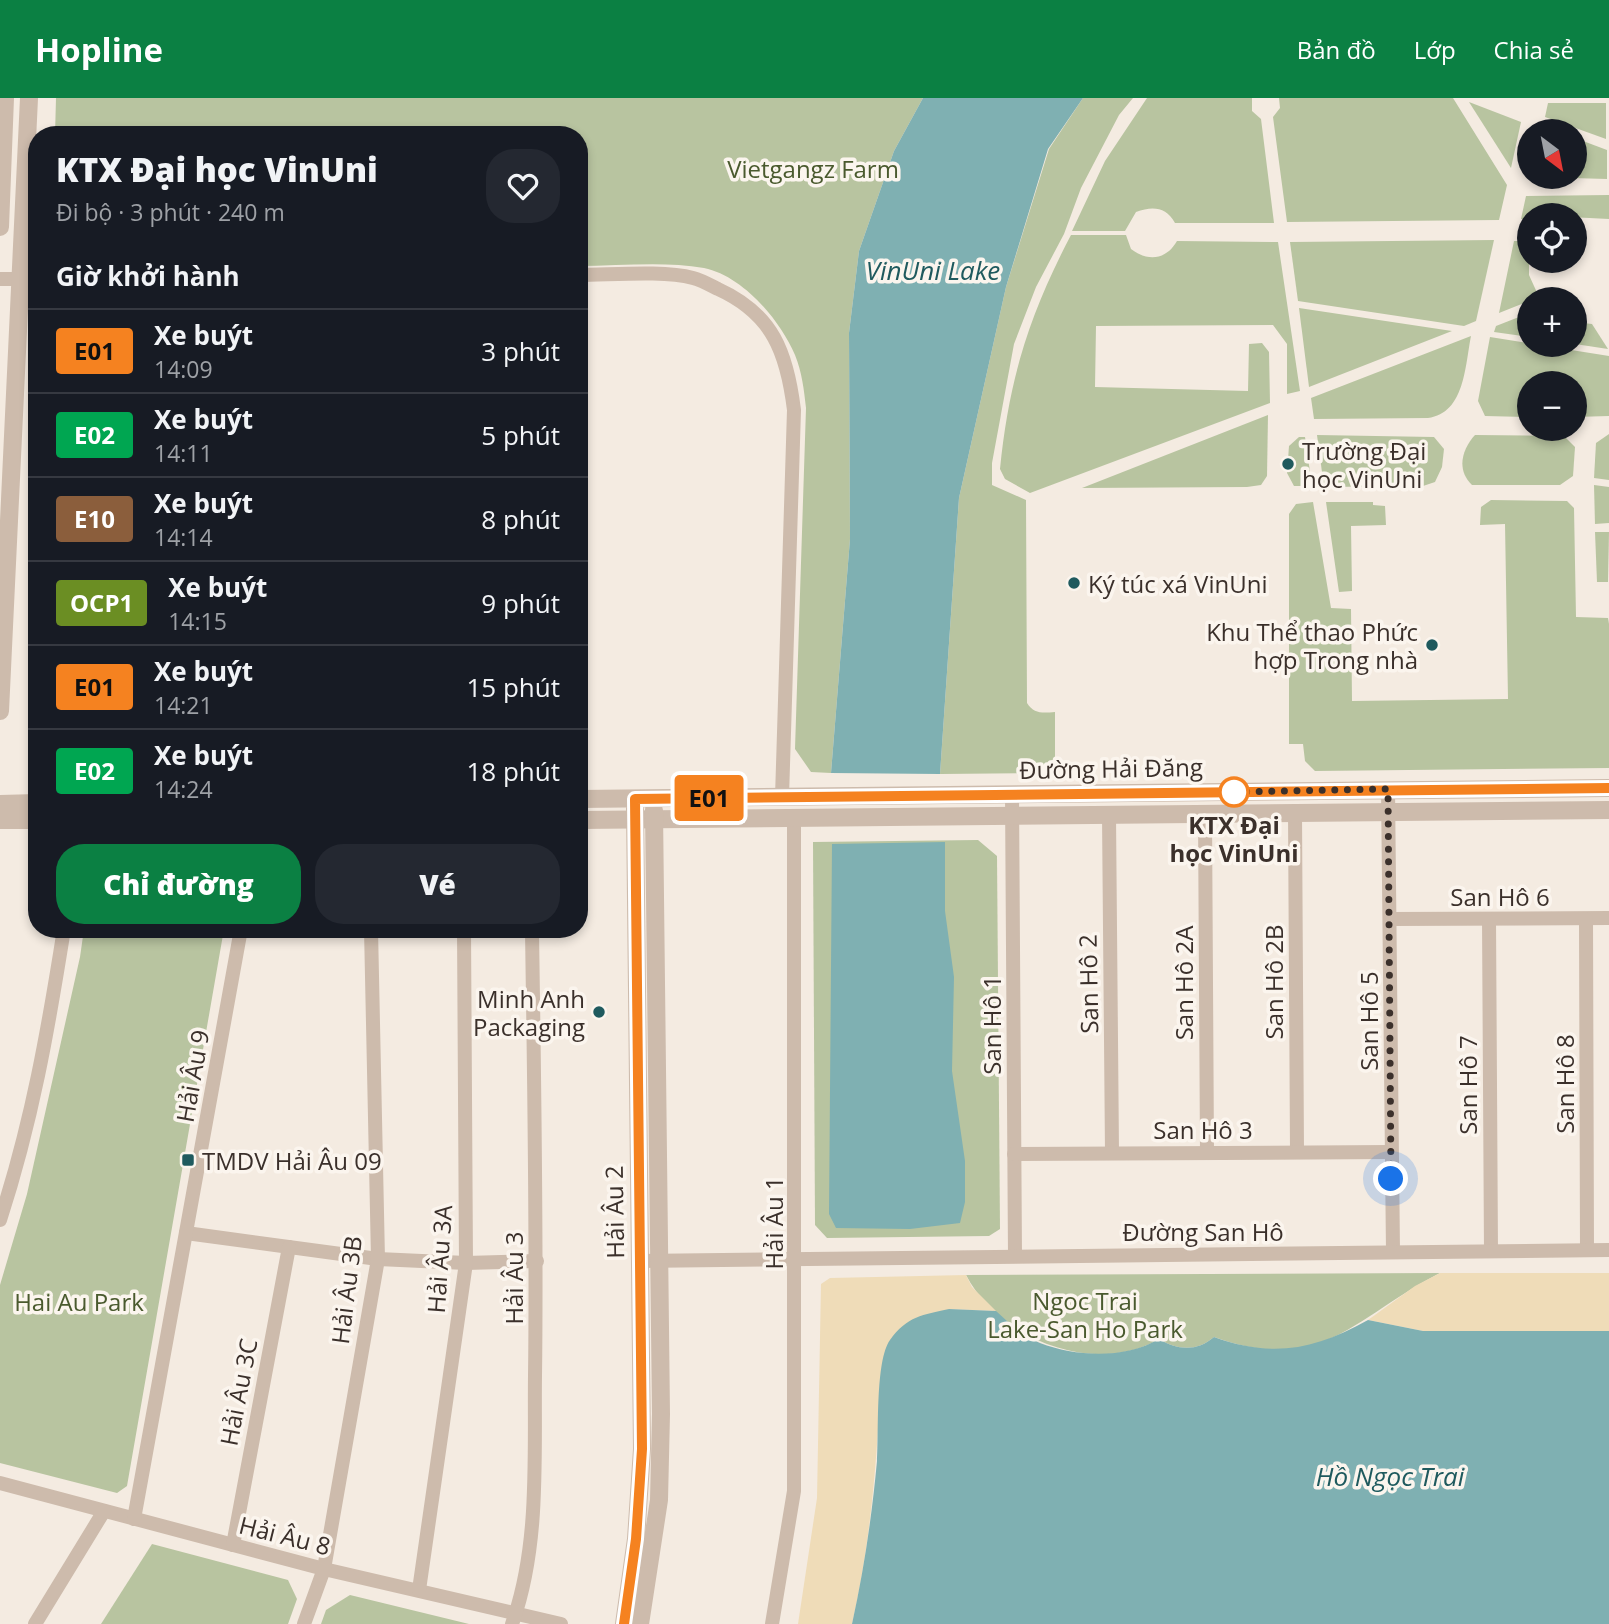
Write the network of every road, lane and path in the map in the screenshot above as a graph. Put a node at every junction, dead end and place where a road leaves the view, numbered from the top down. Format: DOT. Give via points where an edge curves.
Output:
graph roads {
  1 [pos="5,98"];
  2 [pos="29,98"];
  3 [pos="29,126"];
  4 [pos="0,228"];
  5 [pos="588,275"];
  6 [pos="0,279"];
  7 [pos="28,279"];
  8 [pos="28,294"];
  9 [pos="0,711"];
  10 [pos="1609,788"];
  11 [pos="1388,789"];
  12 [pos="1012,794"];
  13 [pos="782,797"];
  14 [pos="588,799"];
  15 [pos="635,799"];
  16 [pos="653,799"];
  17 [pos="28,803"];
  18 [pos="0,804"];
  19 [pos="1609,810"];
  20 [pos="1294,812"];
  21 [pos="1388,812"];
  22 [pos="1205,813"];
  23 [pos="1109,815"];
  24 [pos="1012,816"];
  25 [pos="635,819"];
  26 [pos="654,819"];
  27 [pos="0,820"];
  28 [pos="28,820"];
  29 [pos="588,820"];
  30 [pos="794,820"];
  31 [pos="1609,918"];
  32 [pos="1391,919"];
  33 [pos="1489,919"];
  34 [pos="1586,919"];
  35 [pos="63,938"];
  36 [pos="239,938"];
  37 [pos="371,938"];
  38 [pos="464,938"];
  39 [pos="532,938"];
  40 [pos="1112,1152"];
  41 [pos="1297,1152"];
  42 [pos="1391,1152"];
  43 [pos="1207,1153"];
  44 [pos="1014,1154"];
  45 [pos="0,1220"];
  46 [pos="186,1233"];
  47 [pos="289,1247"];
  48 [pos="1587,1250"];
  49 [pos="1609,1250"];
  50 [pos="1491,1251"];
  51 [pos="1393,1252"];
  52 [pos="1015,1255"];
  53 [pos="796,1256"];
  54 [pos="378,1259"];
  55 [pos="662,1260"];
  56 [pos="537,1261"];
  57 [pos="639,1261"];
  58 [pos="466,1263"];
  59 [pos="2,1488"];
  60 [pos="104,1511"];
  61 [pos="134,1520"];
  62 [pos="233,1545"];
  63 [pos="324,1569"];
  64 [pos="419,1590"];
  65 [pos="514,1618"];
  66 [pos="35,1624"];
  67 [pos="304,1624"];
  68 [pos="561,1624"];
  69 [pos="625,1624"];
  70 [pos="640,1624"];
  71 [pos="772,1624"];
  1 -- 4 [label="street"];
  2 -- 3 [label="street"];
  5 -- 13 [label="street" via="693,278 730,295 755,313 776,338 789,371 793,410"];
  6 -- 7 [label="street"];
  8 -- 9 [label="street"];
  10 -- 11 [label="street, Đường Hải Đăng"];
  11 -- 12 [label="street, Đường Hải Đăng"];
  11 -- 21 [label="street, San Hô 5"];
  12 -- 13 [label="street, Đường Hải Đăng"];
  12 -- 24 [label="street, San Hô 1"];
  13 -- 16 [label="street, Đường Hải Đăng"];
  14 -- 15 [label="street, Đường Hải Đăng"];
  15 -- 16 [label="street, Đường Hải Đăng"];
  15 -- 25 [label="street, Hải Âu 2"];
  16 -- 26 [label="street, Hải Âu 2"];
  17 -- 18 [label="street"];
  19 -- 21 [label="street, Đường Hải Đăng"];
  20 -- 21 [label="street, Đường Hải Đăng"];
  20 -- 22 [label="street, Đường Hải Đăng"];
  20 -- 41 [label="street, San Hô 2B"];
  21 -- 32 [label="street, San Hô 5"];
  22 -- 23 [label="street, Đường Hải Đăng"];
  22 -- 43 [label="street, San Hô 2A"];
  23 -- 24 [label="street, Đường Hải Đăng"];
  23 -- 40 [label="street, San Hô 2"];
  24 -- 30 [label="street, Đường Hải Đăng"];
  24 -- 44 [label="street, San Hô 1"];
  25 -- 26 [label="street, Đường Hải Đăng"];
  25 -- 29 [label="street, Đường Hải Đăng"];
  25 -- 57 [label="street, Hải Âu 2"];
  26 -- 30 [label="street, Đường Hải Đăng"];
  26 -- 55 [label="street, Hải Âu 2"];
  27 -- 28 [label="street"];
  30 -- 53 [label="street, Hải Âu 1"];
  31 -- 34 [label="street, San Hô 6"];
  32 -- 33 [label="street, San Hô 6"];
  32 -- 42 [label="street, San Hô 5"];
  33 -- 34 [label="street, San Hô 6"];
  33 -- 50 [label="street, San Hô 7"];
  34 -- 48 [label="street, San Hô 8"];
  35 -- 45 [label="street" via="40,1075"];
  36 -- 46 [label="street, Hải Âu 9"];
  37 -- 54 [label="street, Hải Âu 3B"];
  38 -- 58 [label="street, Hải Âu 3A"];
  39 -- 56 [label="street, Hải Âu 3"];
  40 -- 43 [label="street, San Hô 3"];
  40 -- 44 [label="street, San Hô 3"];
  41 -- 42 [label="street, San Hô 3"];
  41 -- 43 [label="street, San Hô 3"];
  42 -- 51 [label="street, San Hô 5"];
  44 -- 52 [label="street, San Hô 1"];
  46 -- 47 [label="street"];
  46 -- 61 [label="street, Hải Âu 9"];
  47 -- 54 [label="street"];
  47 -- 62 [label="street, Hải Âu 3C"];
  48 -- 49 [label="street, Đường San Hô"];
  48 -- 50 [label="street, Đường San Hô"];
  50 -- 51 [label="street, Đường San Hô"];
  51 -- 52 [label="street, Đường San Hô"];
  52 -- 53 [label="street, Đường San Hô"];
  53 -- 55 [label="street, Đường San Hô"];
  53 -- 71 [label="street, Hải Âu 1" via="794,1491"];
  54 -- 58 [label="street"];
  54 -- 63 [label="street, Hải Âu 3B"];
  55 -- 57 [label="street, Đường San Hô"];
  55 -- 70 [label="street, Hải Âu 2" via="659,1500"];
  56 -- 58 [label="street"];
  56 -- 65 [label="street, Hải Âu 3" via="533,1510"];
  57 -- 69 [label="street, Hải Âu 2" via="642,1449"];
  58 -- 64 [label="street, Hải Âu 3A"];
  59 -- 60 [label="street, Hải Âu 8"];
  60 -- 61 [label="street, Hải Âu 8"];
  60 -- 66 [label="street"];
  61 -- 62 [label="street, Hải Âu 8"];
  62 -- 63 [label="street, Hải Âu 8"];
  63 -- 64 [label="street, Hải Âu 8"];
  63 -- 67 [label="street, Hải Âu 3B"];
  64 -- 65 [label="street, Hải Âu 8"];
  65 -- 68 [label="street, Hải Âu 8"];
}
